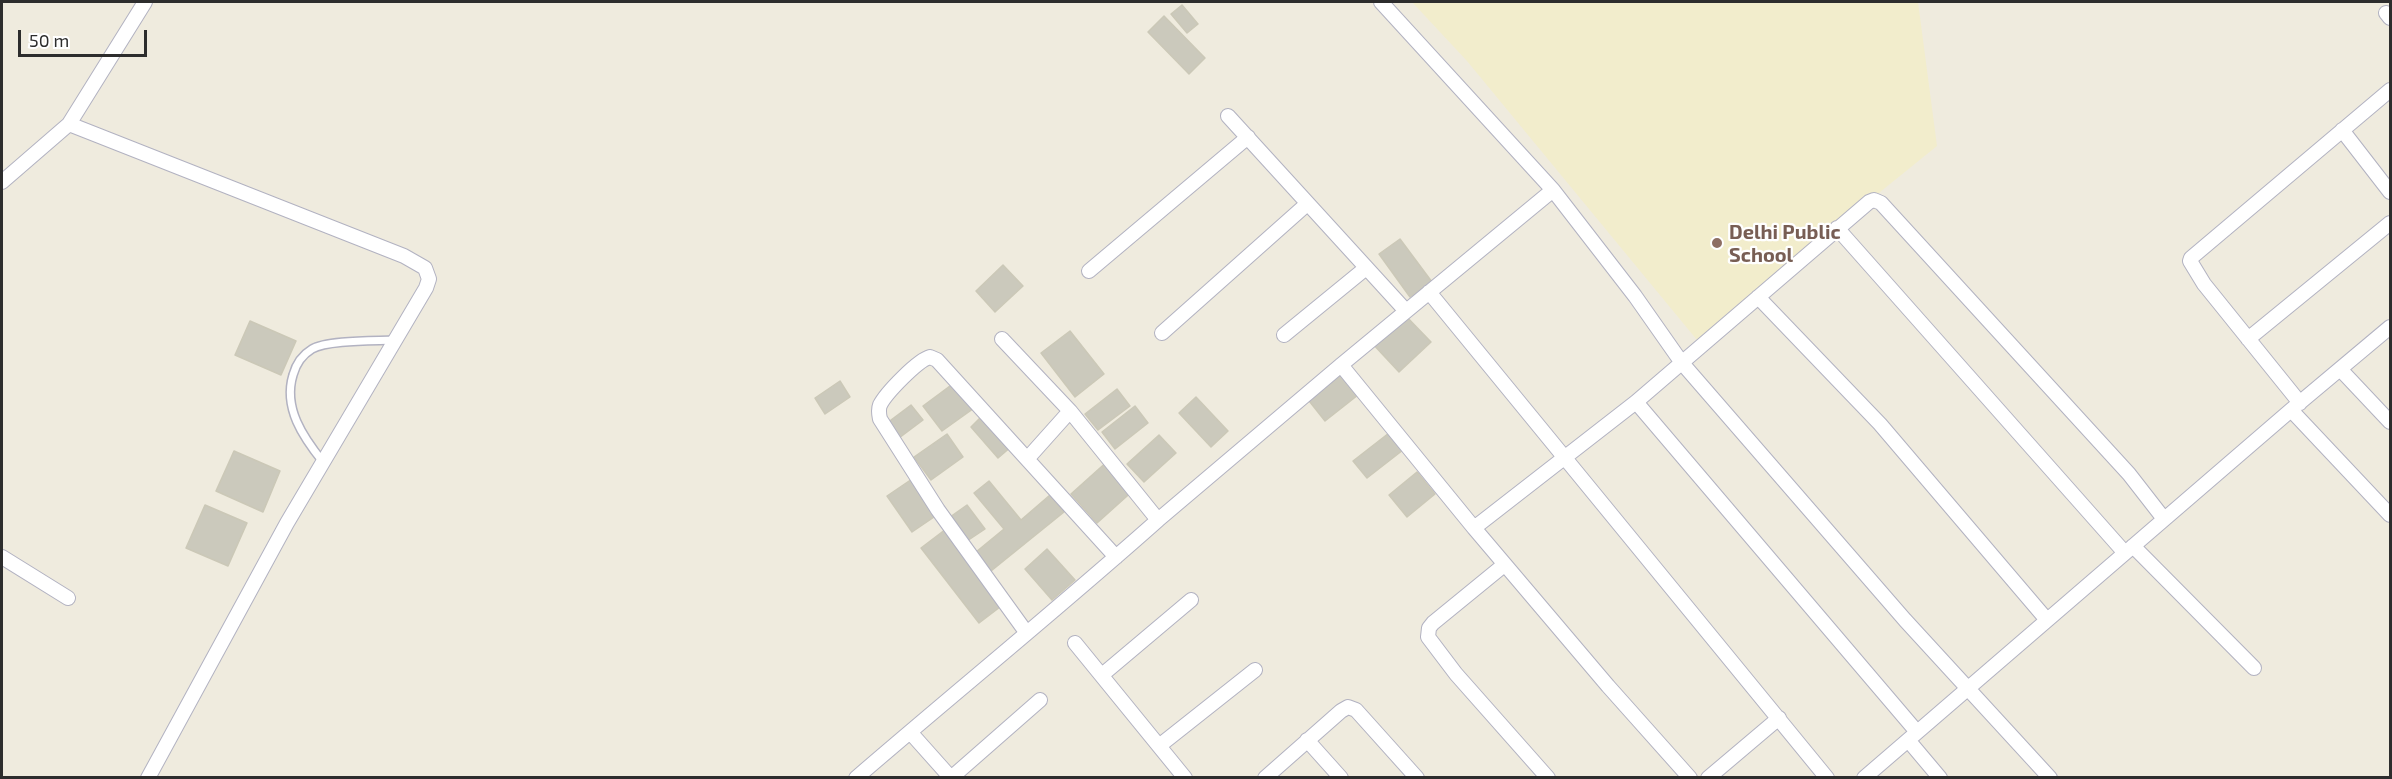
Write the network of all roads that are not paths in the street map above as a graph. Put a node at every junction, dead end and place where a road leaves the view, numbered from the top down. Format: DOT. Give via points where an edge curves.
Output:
graph roads {
  1 [pos="145,2"];
  2 [pos="1381,2"];
  3 [pos="2391,90"];
  4 [pos="1228,116"];
  5 [pos="69,124"];
  6 [pos="2342,130"];
  7 [pos="1248,137"];
  8 [pos="2,182"];
  9 [pos="1553,190"];
  10 [pos="2391,192"];
  11 [pos="1307,204"];
  12 [pos="2391,223"];
  13 [pos="1837,228"];
  14 [pos="1366,268"];
  15 [pos="1089,271"];
  16 [pos="1429,292"];
  17 [pos="1758,297"];
  18 [pos="1406,311"];
  19 [pos="2391,327"];
  20 [pos="1162,333"];
  21 [pos="1284,335"];
  22 [pos="1002,339"];
  23 [pos="2248,339"];
  24 [pos="394,340"];
  25 [pos="1682,363"];
  26 [pos="1341,365"];
  27 [pos="2340,369"];
  28 [pos="1636,402"];
  29 [pos="2295,407"];
  30 [pos="1070,411"];
  31 [pos="2391,422"];
  32 [pos="1028,458"];
  33 [pos="1566,458"];
  34 [pos="323,462"];
  35 [pos="2391,514"];
  36 [pos="2164,519"];
  37 [pos="1158,520"];
  38 [pos="1474,528"];
  39 [pos="2129,549"];
  40 [pos="2,557"];
  41 [pos="1116,557"];
  42 [pos="1504,565"];
  43 [pos="68,598"];
  44 [pos="1191,600"];
  45 [pos="2048,620"];
  46 [pos="1026,632"];
  47 [pos="1075,644"];
  48 [pos="2254,668"];
  49 [pos="1256,670"];
  50 [pos="1102,675"];
  51 [pos="1968,688"];
  52 [pos="1040,700"];
  53 [pos="1779,718"];
  54 [pos="910,732"];
  55 [pos="1912,736"];
  56 [pos="1307,740"];
  57 [pos="1159,746"];
  58 [pos="148,777"];
  59 [pos="856,777"];
  60 [pos="951,777"];
  61 [pos="1185,777"];
  62 [pos="1265,777"];
  63 [pos="1341,777"];
  64 [pos="1417,777"];
  65 [pos="1548,777"];
  66 [pos="1690,777"];
  67 [pos="1708,777"];
  68 [pos="1827,777"];
  69 [pos="1864,777"];
  70 [pos="1940,777"];
  71 [pos="2050,777"];
  1 -- 5 [label="street"];
  2 -- 9 [label="street"];
  3 -- 6 [label="street"];
  4 -- 7 [label="street"];
  5 -- 8 [label="street"];
  5 -- 24 [label="street" via="417,262 429,279"];
  6 -- 10 [label="street"];
  6 -- 23 [label="street" via="2191,258 2204,284"];
  7 -- 11 [label="street"];
  7 -- 15 [label="street"];
  9 -- 16 [label="street"];
  9 -- 25 [label="street"];
  11 -- 14 [label="street"];
  11 -- 20 [label="street"];
  12 -- 23 [label="street"];
  13 -- 17 [label="street"];
  13 -- 36 [label="street" via="1869,202 1881,203 2123,467"];
  13 -- 39 [label="street"];
  14 -- 18 [label="street"];
  14 -- 21 [label="street"];
  16 -- 18 [label="street"];
  16 -- 33 [label="street"];
  17 -- 25 [label="street"];
  17 -- 45 [label="street" via="1880,424"];
  18 -- 26 [label="street"];
  19 -- 27 [label="street"];
  22 -- 30 [label="street"];
  23 -- 29 [label="street"];
  24 -- 34 [label="street"];
  24 -- 34 [label="lane" via="313,348 296,367 290,404 308,443"];
  25 -- 28 [label="street"];
  25 -- 51 [label="street"];
  26 -- 37 [label="street"];
  26 -- 38 [label="street"];
  27 -- 29 [label="street"];
  27 -- 31 [label="street"];
  28 -- 33 [label="street"];
  28 -- 55 [label="street"];
  29 -- 35 [label="street"];
  29 -- 36 [label="street"];
  30 -- 32 [label="street"];
  30 -- 37 [label="street"];
  32 -- 41 [label="street"];
  32 -- 46 [label="street" via="930,357 919,362 879,406 880,419 938,510"];
  33 -- 38 [label="street"];
  33 -- 53 [label="street"];
  34 -- 58 [label="street"];
  36 -- 39 [label="street"];
  37 -- 41 [label="street"];
  38 -- 42 [label="street"];
  39 -- 45 [label="street"];
  39 -- 48 [label="street"];
  40 -- 43 [label="street"];
  41 -- 46 [label="street"];
  42 -- 65 [label="street" via="1433,623 1428,637"];
  42 -- 66 [label="street"];
  44 -- 50 [label="street"];
  45 -- 51 [label="street"];
  46 -- 54 [label="street"];
  47 -- 50 [label="street"];
  49 -- 57 [label="street"];
  50 -- 57 [label="street"];
  51 -- 55 [label="street"];
  51 -- 71 [label="street"];
  52 -- 60 [label="street"];
  53 -- 67 [label="street"];
  53 -- 68 [label="street"];
  54 -- 59 [label="street"];
  54 -- 60 [label="street"];
  55 -- 69 [label="street"];
  55 -- 70 [label="street"];
  56 -- 62 [label="street"];
  56 -- 63 [label="street"];
  56 -- 64 [label="street" via="1341,711 1353,707"];
  57 -- 61 [label="street"];
}
